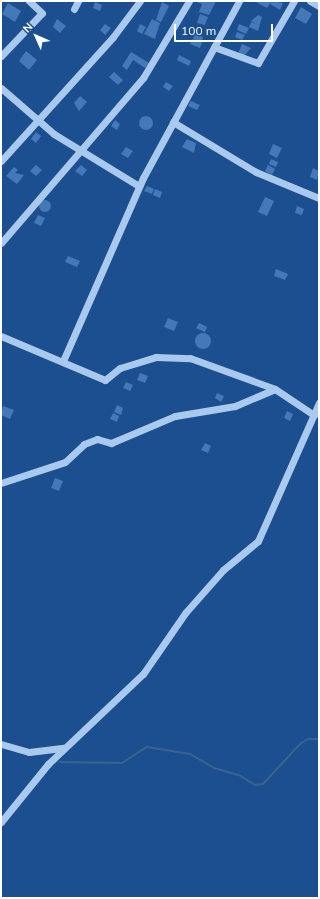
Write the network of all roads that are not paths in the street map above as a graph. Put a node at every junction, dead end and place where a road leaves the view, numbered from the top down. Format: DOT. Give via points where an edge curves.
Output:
graph roads {
  1 [pos="29,1"];
  2 [pos="78,1"];
  3 [pos="140,1"];
  4 [pos="189,1"];
  5 [pos="239,1"];
  6 [pos="294,1"];
  7 [pos="310,1"];
  8 [pos="319,6"];
  9 [pos="74,8"];
  10 [pos="214,48"];
  11 [pos="1,56"];
  12 [pos="1,88"];
  13 [pos="36,120"];
  14 [pos="173,122"];
  15 [pos="80,151"];
  16 [pos="1,161"];
  17 [pos="139,186"];
  18 [pos="319,198"];
  19 [pos="1,243"];
  20 [pos="1,336"];
  21 [pos="63,361"];
  22 [pos="275,389"];
  23 [pos="319,403"];
  24 [pos="314,414"];
  25 [pos="1,482"];
  26 [pos="1,744"];
  27 [pos="64,748"];
  28 [pos="1,822"];
  1 -- 11 [label="street" via="42,13"];
  2 -- 9 [label="street"];
  3 -- 13 [label="street" via="113,37"];
  4 -- 15 [label="street" via="144,78"];
  5 -- 10 [label="street"];
  6 -- 10 [label="street" via="258,63"];
  7 -- 8 [label="street"];
  10 -- 14 [label="street"];
  12 -- 13 [label="street"];
  13 -- 15 [label="street"];
  13 -- 16 [label="street"];
  14 -- 17 [label="street"];
  14 -- 18 [label="street" via="256,172"];
  15 -- 17 [label="street"];
  15 -- 19 [label="street"];
  17 -- 21 [label="street"];
  20 -- 21 [label="street"];
  21 -- 22 [label="street" via="105,380 120,368 156,357 190,358"];
  22 -- 24 [label="street"];
  22 -- 25 [label="street" via="235,406 175,416 111,443 97,439 84,444 65,462"];
  23 -- 24 [label="street"];
  24 -- 27 [label="street" via="258,541 223,570 186,612 144,674 114,706"];
  26 -- 27 [label="street" via="29,752"];
  27 -- 28 [label="street"];
}
